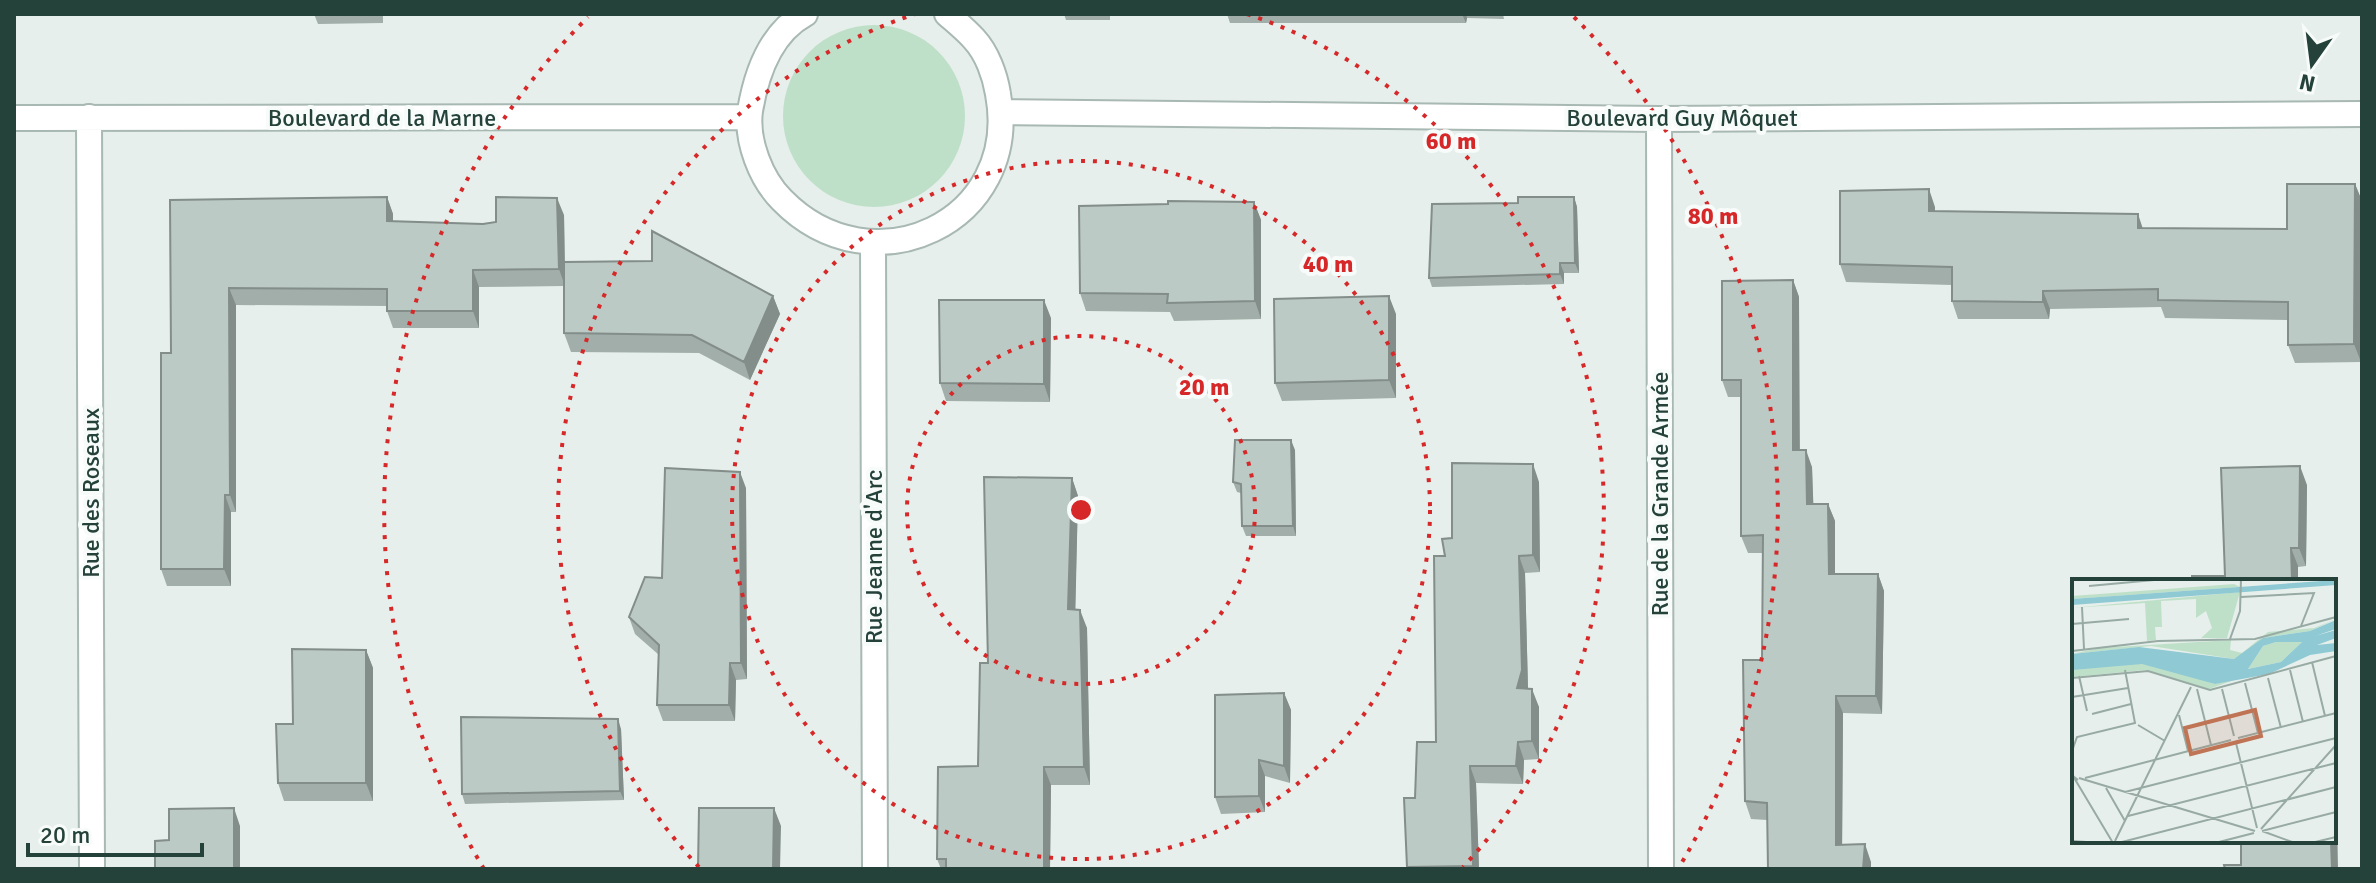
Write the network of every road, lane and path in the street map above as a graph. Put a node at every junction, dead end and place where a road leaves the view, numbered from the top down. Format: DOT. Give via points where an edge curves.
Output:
graph roads {
  1 [pos="805,14"];
  2 [pos="947,14"];
  3 [pos="1002,112"];
  4 [pos="2362,114"];
  5 [pos="89,117"];
  6 [pos="749,117"];
  7 [pos="14,118"];
  8 [pos="1659,119"];
  9 [pos="873,244"];
  10 [pos="92,869"];
  11 [pos="875,869"];
  12 [pos="1661,869"];
  1 -- 6 [label="street" via="773,44 755,79"];
  2 -- 3 [label="street" via="976,40 995,75"];
  3 -- 8 [label="street, Boulevard Guy Môquet"];
  3 -- 9 [label="street" via="998,153 980,191 951,219 914,238"];
  4 -- 8 [label="street, Boulevard Guy Môquet"];
  5 -- 6 [label="street, Boulevard de la Marne"];
  5 -- 7 [label="street, Boulevard de la Marne"];
  5 -- 10 [label="street, Rue des Roseaux"];
  6 -- 9 [label="street" via="755,156 773,191 800,219 835,237"];
  8 -- 12 [label="street, Rue de la Grande Armée"];
  9 -- 11 [label="street, Rue Jeanne d'Arc"];
}
